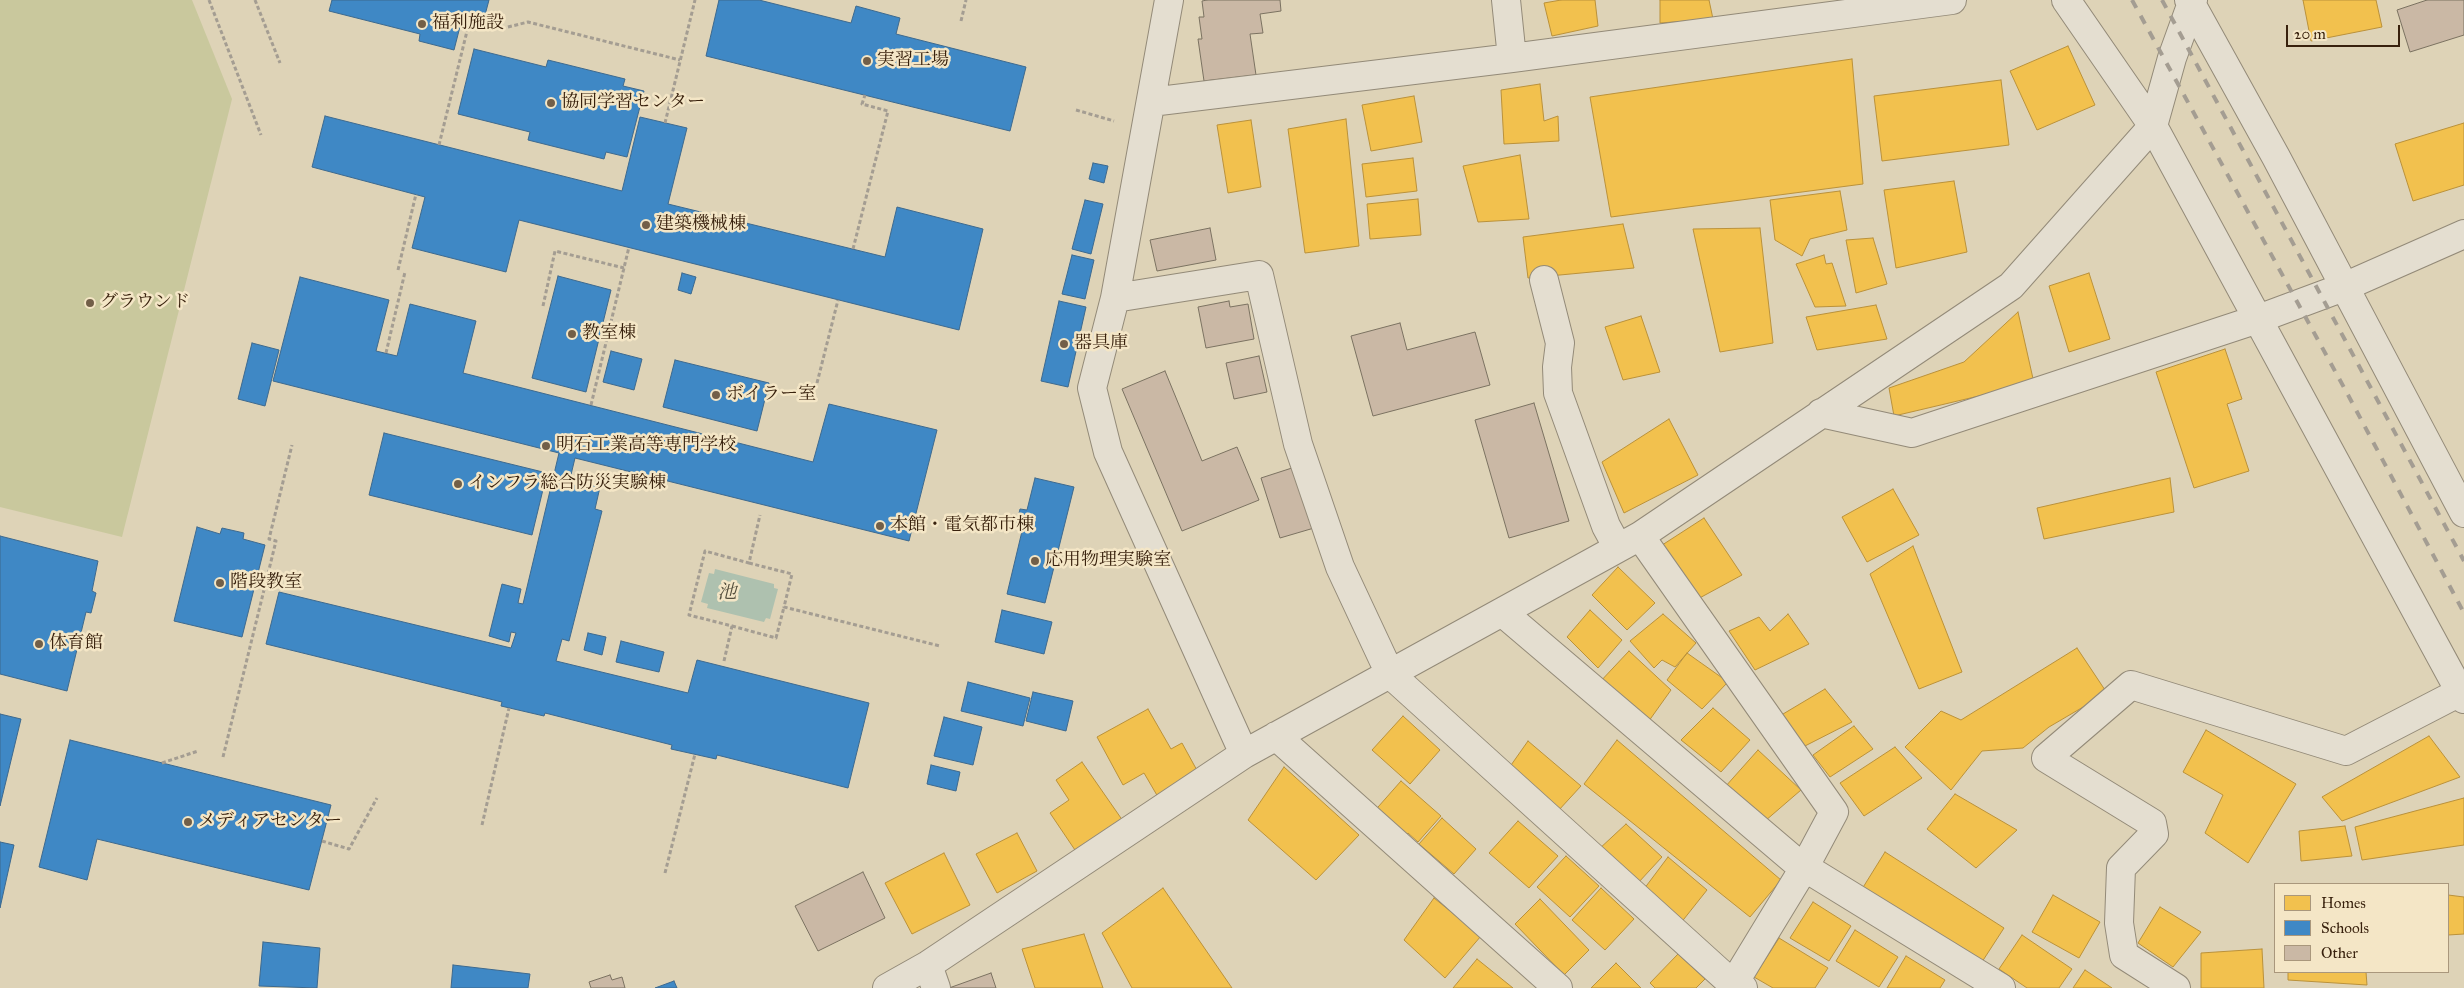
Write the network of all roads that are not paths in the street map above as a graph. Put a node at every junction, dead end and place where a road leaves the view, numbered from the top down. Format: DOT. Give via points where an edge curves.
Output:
graph roads {
  1 [pos="1169,0"];
  2 [pos="1506,0"];
  3 [pos="1952,0"];
  4 [pos="2066,0"];
  5 [pos="2191,1"];
  6 [pos="1512,58"];
  7 [pos="1151,102"];
  8 [pos="2153,126"];
  9 [pos="2464,234"];
  10 [pos="1544,280"];
  11 [pos="2344,287"];
  12 [pos="1115,298"];
  13 [pos="2258,319"];
  14 [pos="1821,413"];
  15 [pos="2464,513"];
  16 [pos="1629,542"];
  17 [pos="1502,612"];
  18 [pos="1390,674"];
  19 [pos="2462,696"];
  20 [pos="1276,736"];
  21 [pos="1244,754"];
  22 [pos="1804,868"];
  23 [pos="932,976"];
  24 [pos="1736,986"];
  25 [pos="887,988"];
  26 [pos="1558,988"];
  27 [pos="2001,988"];
  28 [pos="2176,988"];
  1 -- 7 [label="street"];
  2 -- 6 [label="street"];
  3 -- 6 [label="street"];
  4 -- 8 [label="street"];
  5 -- 8 [label="street"];
  5 -- 11 [label="street"];
  6 -- 7 [label="street"];
  7 -- 12 [label="street"];
  8 -- 13 [label="street"];
  8 -- 14 [label="street" via="2011,286"];
  9 -- 11 [label="street"];
  10 -- 16 [label="street" via="1560,343 1558,392 1606,526"];
  11 -- 13 [label="street"];
  11 -- 15 [label="street"];
  12 -- 18 [label="street" via="1258,275 1302,453 1340,567"];
  12 -- 21 [label="street" via="1092,388 1108,452"];
  13 -- 14 [label="street" via="1912,433"];
  13 -- 19 [label="street"];
  14 -- 16 [label="street"];
  16 -- 17 [label="street"];
  16 -- 22 [label="street" via="1834,812"];
  17 -- 18 [label="street"];
  17 -- 22 [label="street"];
  18 -- 20 [label="street"];
  18 -- 24 [label="street"];
  19 -- 28 [label="street" via="2346,751 2131,685 2046,758 2152,823 2154,834 2121,868 2120,923 2124,955"];
  20 -- 21 [label="street"];
  20 -- 26 [label="street"];
  21 -- 23 [label="street"];
  22 -- 24 [label="street"];
  22 -- 27 [label="street"];
  23 -- 25 [label="street"];
}
